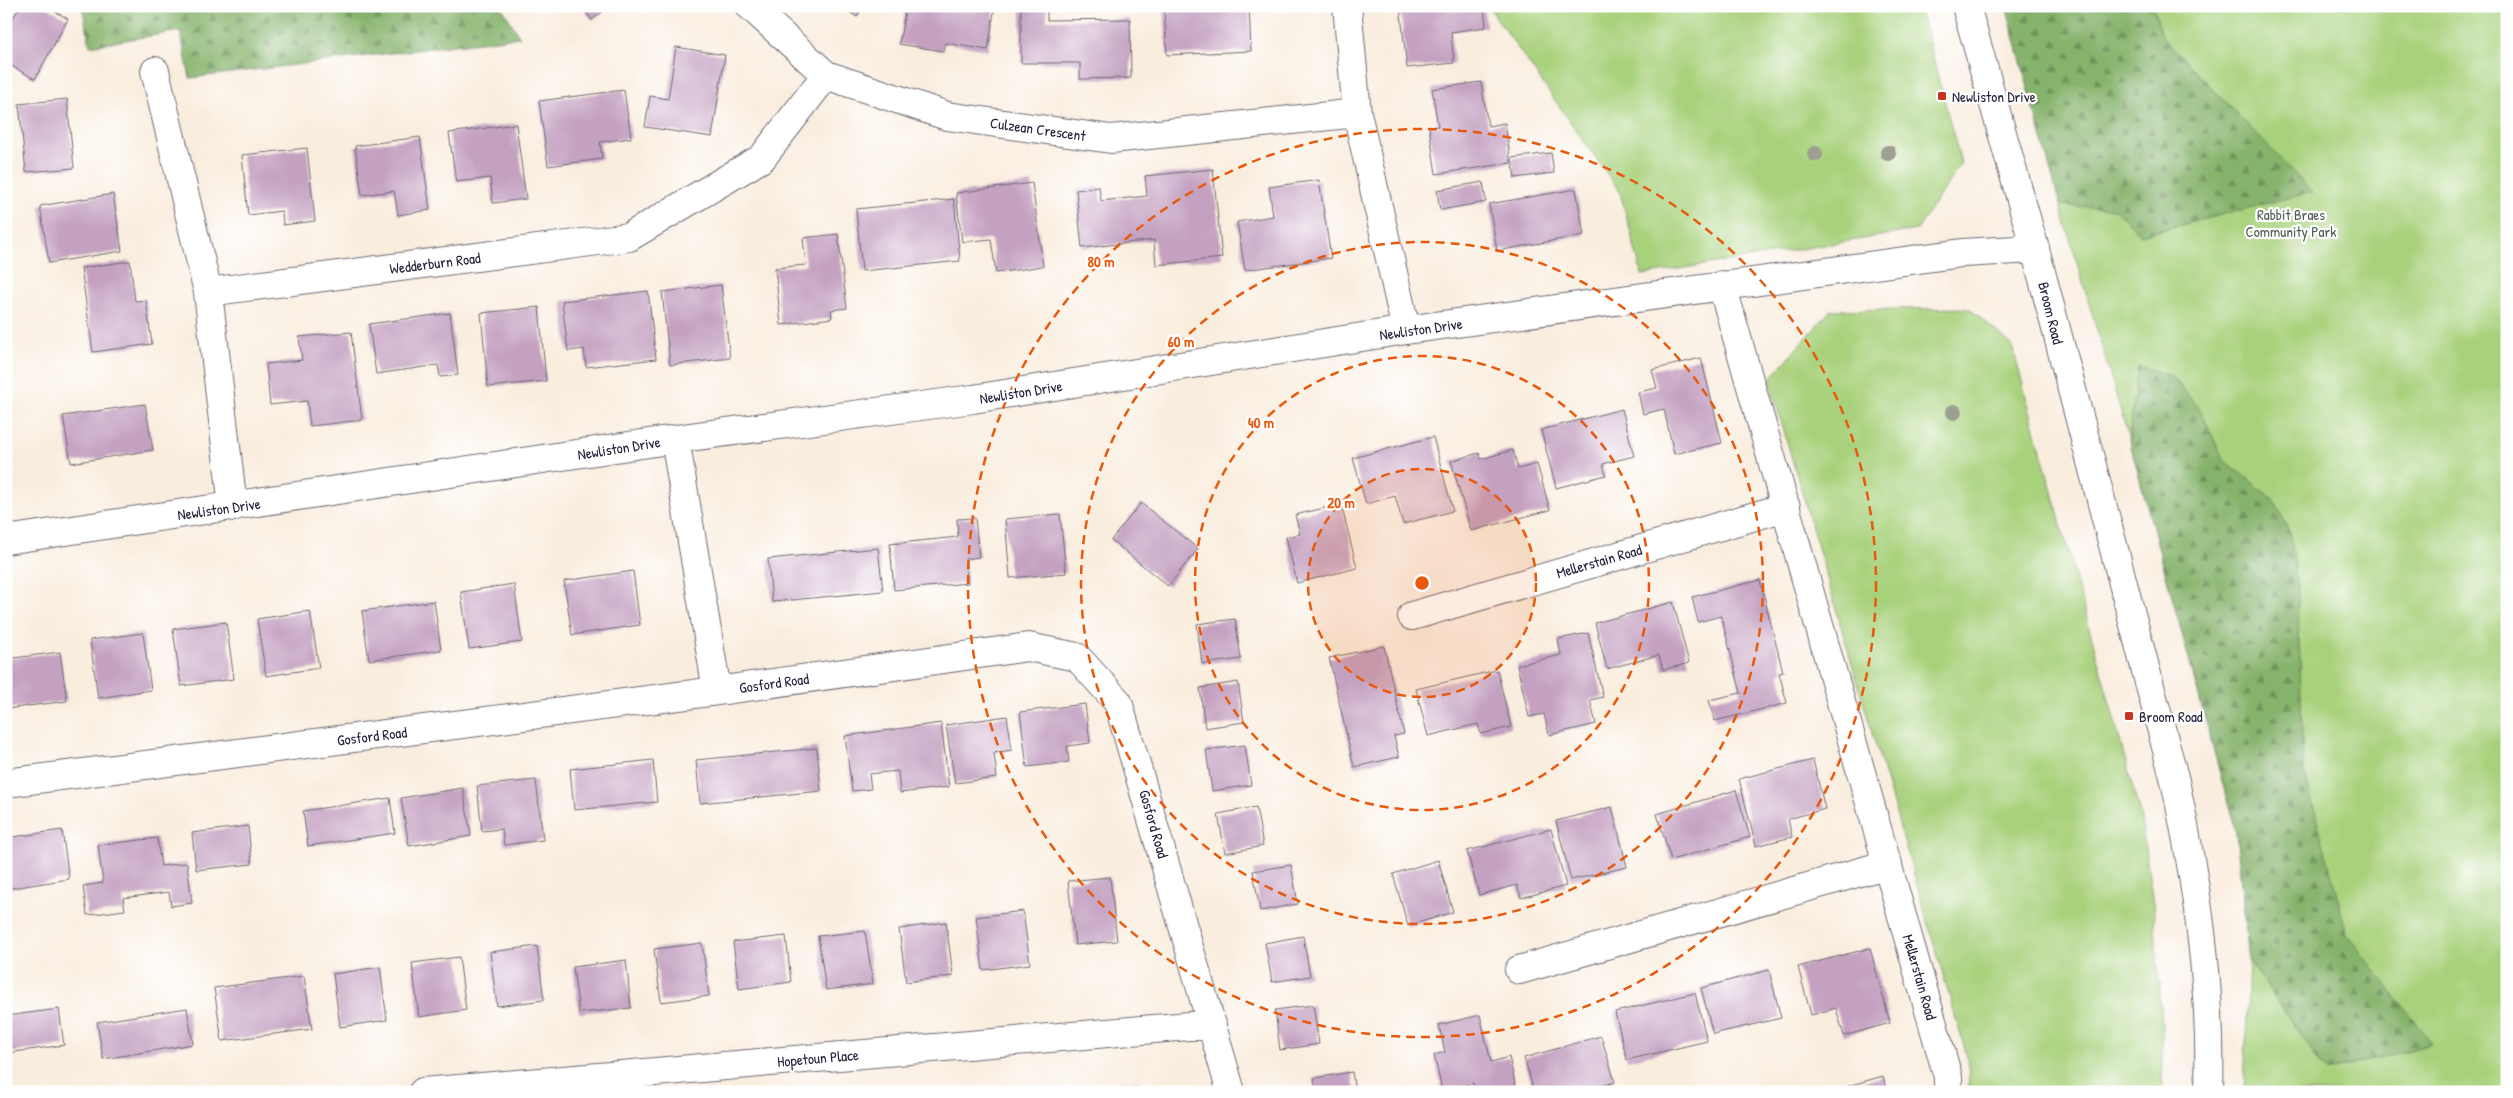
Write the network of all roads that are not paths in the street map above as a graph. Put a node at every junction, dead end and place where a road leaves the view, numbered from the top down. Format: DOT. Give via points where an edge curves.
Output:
graph roads {
  1 [pos="750,6"];
  2 [pos="1347,6"];
  3 [pos="1966,6"];
  4 [pos="155,71"];
  5 [pos="826,75"];
  6 [pos="1357,113"];
  7 [pos="2035,249"];
  8 [pos="1722,285"];
  9 [pos="208,292"];
  10 [pos="1406,330"];
  11 [pos="675,439"];
  12 [pos="233,507"];
  13 [pos="1786,507"];
  14 [pos="6,540"];
  15 [pos="1412,616"];
  16 [pos="717,692"];
  17 [pos="6,783"];
  18 [pos="1888,864"];
  19 [pos="1519,970"];
  20 [pos="1212,1024"];
  21 [pos="423,1092"];
  22 [pos="1231,1092"];
  23 [pos="1948,1092"];
  24 [pos="2209,1092"];
  1 -- 5 [label="street, Culzean Crescent"];
  2 -- 6 [label="street"];
  3 -- 7 [label="street, Broom Road"];
  4 -- 9 [label="street"];
  5 -- 6 [label="street, Culzean Crescent" via="948,116 1111,139"];
  5 -- 9 [label="street, Wedderburn Road" via="762,158 629,237"];
  6 -- 10 [label="street"];
  7 -- 8 [label="street, Newliston Drive" via="1962,253"];
  7 -- 24 [label="street, Broom Road" via="2192,858 2202,922"];
  8 -- 10 [label="street, Newliston Drive"];
  8 -- 13 [label="street, Mellerstain Road"];
  9 -- 12 [label="street"];
  10 -- 11 [label="street, Newliston Drive" via="973,399"];
  11 -- 12 [label="street, Newliston Drive"];
  11 -- 16 [label="street"];
  12 -- 14 [label="street, Newliston Drive"];
  13 -- 15 [label="street, Mellerstain Road"];
  13 -- 18 [label="street, Mellerstain Road"];
  16 -- 17 [label="street, Gosford Road"];
  16 -- 20 [label="street, Gosford Road" via="1028,647 1078,657 1118,702"];
  18 -- 19 [label="street"];
  18 -- 23 [label="street, Mellerstain Road" via="1948,1077"];
  20 -- 21 [label="street, Hopetoun Place"];
  20 -- 22 [label="street, Gosford Road"];
}
